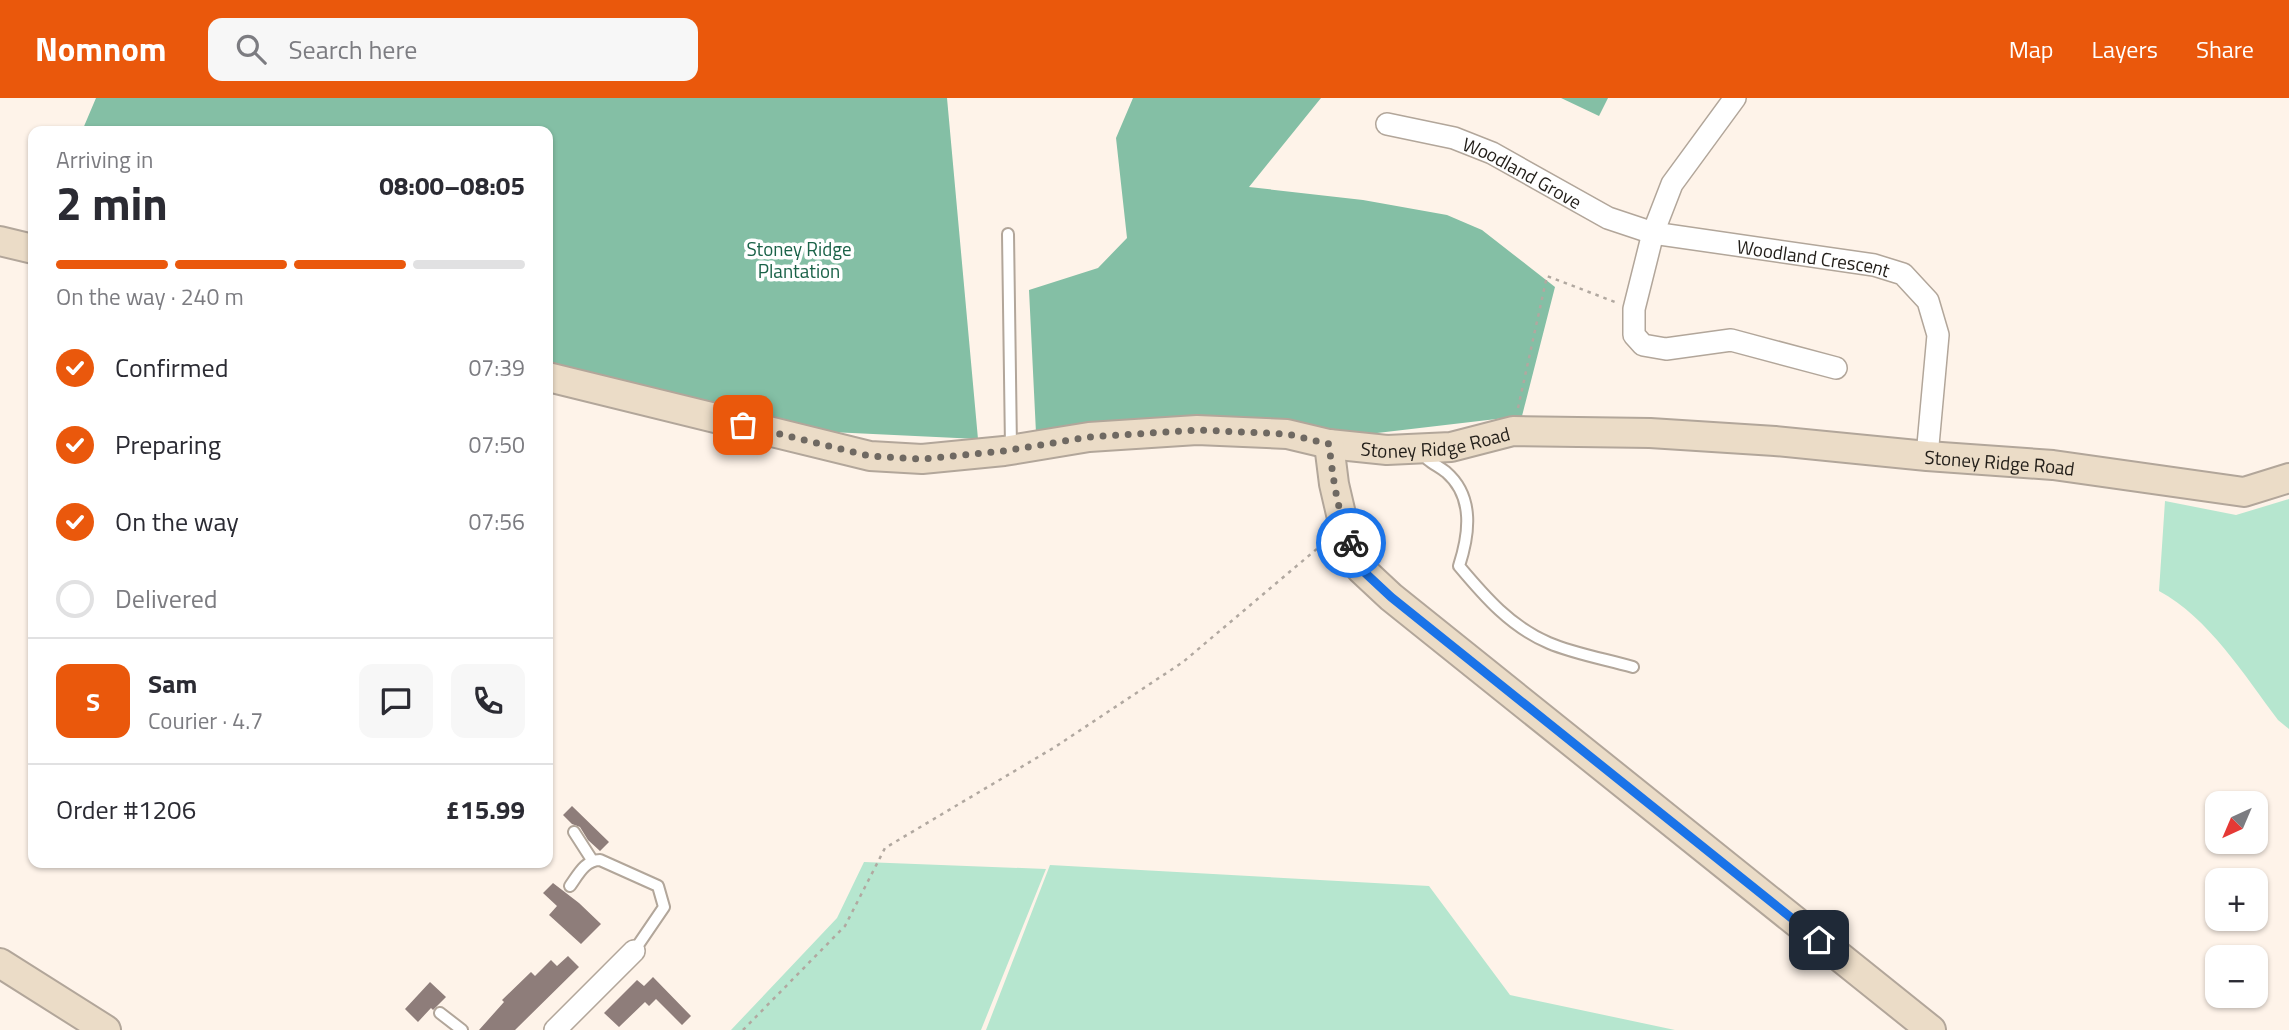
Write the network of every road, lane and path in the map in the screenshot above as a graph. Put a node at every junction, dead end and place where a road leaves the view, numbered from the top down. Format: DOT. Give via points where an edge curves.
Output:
graph roads {
  1 [pos="1734,98"];
  2 [pos="1387,124"];
  3 [pos="1653,233"];
  4 [pos="1008,234"];
  5 [pos="0,241"];
  6 [pos="28,248"];
  7 [pos="1634,309"];
  8 [pos="1836,368"];
  9 [pos="553,378"];
  10 [pos="1513,431"];
  11 [pos="1329,444"];
  12 [pos="1419,449"];
  13 [pos="1011,450"];
  14 [pos="1927,456"];
  15 [pos="2289,478"];
  16 [pos="1344,527"];
  17 [pos="1633,667"];
  18 [pos="574,832"];
  19 [pos="592,860"];
  20 [pos="570,886"];
  21 [pos="634,951"];
  22 [pos="0,963"];
  23 [pos="440,1013"];
  24 [pos="106,1030"];
  25 [pos="462,1030"];
  26 [pos="555,1030"];
  27 [pos="744,1030"];
  28 [pos="1931,1030"];
  1 -- 3 [label="street" via="1672,184"];
  2 -- 3 [label="street, Woodland Grove" via="1454,138 1492,153 1608,218"];
  3 -- 7 [label="street"];
  3 -- 14 [label="street, Woodland Crescent" via="1874,265 1903,274 1928,301 1938,335"];
  4 -- 13 [label="lane"];
  5 -- 6 [label="street"];
  7 -- 8 [label="street" via="1634,335 1643,345 1666,349 1731,341"];
  7 -- 10 [label="path" via="1547,276"];
  9 -- 13 [label="street, Stoney Ridge Road" via="870,456 922,459"];
  10 -- 12 [label="street, Stoney Ridge Road" via="1451,447"];
  10 -- 14 [label="street, Stoney Ridge Road" via="1650,433"];
  11 -- 12 [label="street, Stoney Ridge Road"];
  11 -- 13 [label="street, Stoney Ridge Road" via="1287,434 1197,430 1089,437"];
  11 -- 16 [label="street"];
  12 -- 17 [label="lane" via="1455,482 1468,522 1459,566 1501,613 1550,644"];
  14 -- 15 [label="street, Stoney Ridge Road" via="2053,465 2244,492"];
  16 -- 27 [label="path" via="1183,662 1055,747 885,848 845,926"];
  16 -- 28 [label="street" via="1361,569 1391,597"];
  18 -- 19 [label="lane"];
  19 -- 20 [label="lane"];
  19 -- 21 [label="lane" via="658,886 664,907"];
  21 -- 26 [label="street"];
  22 -- 24 [label="street"];
  23 -- 25 [label="lane"];
}
